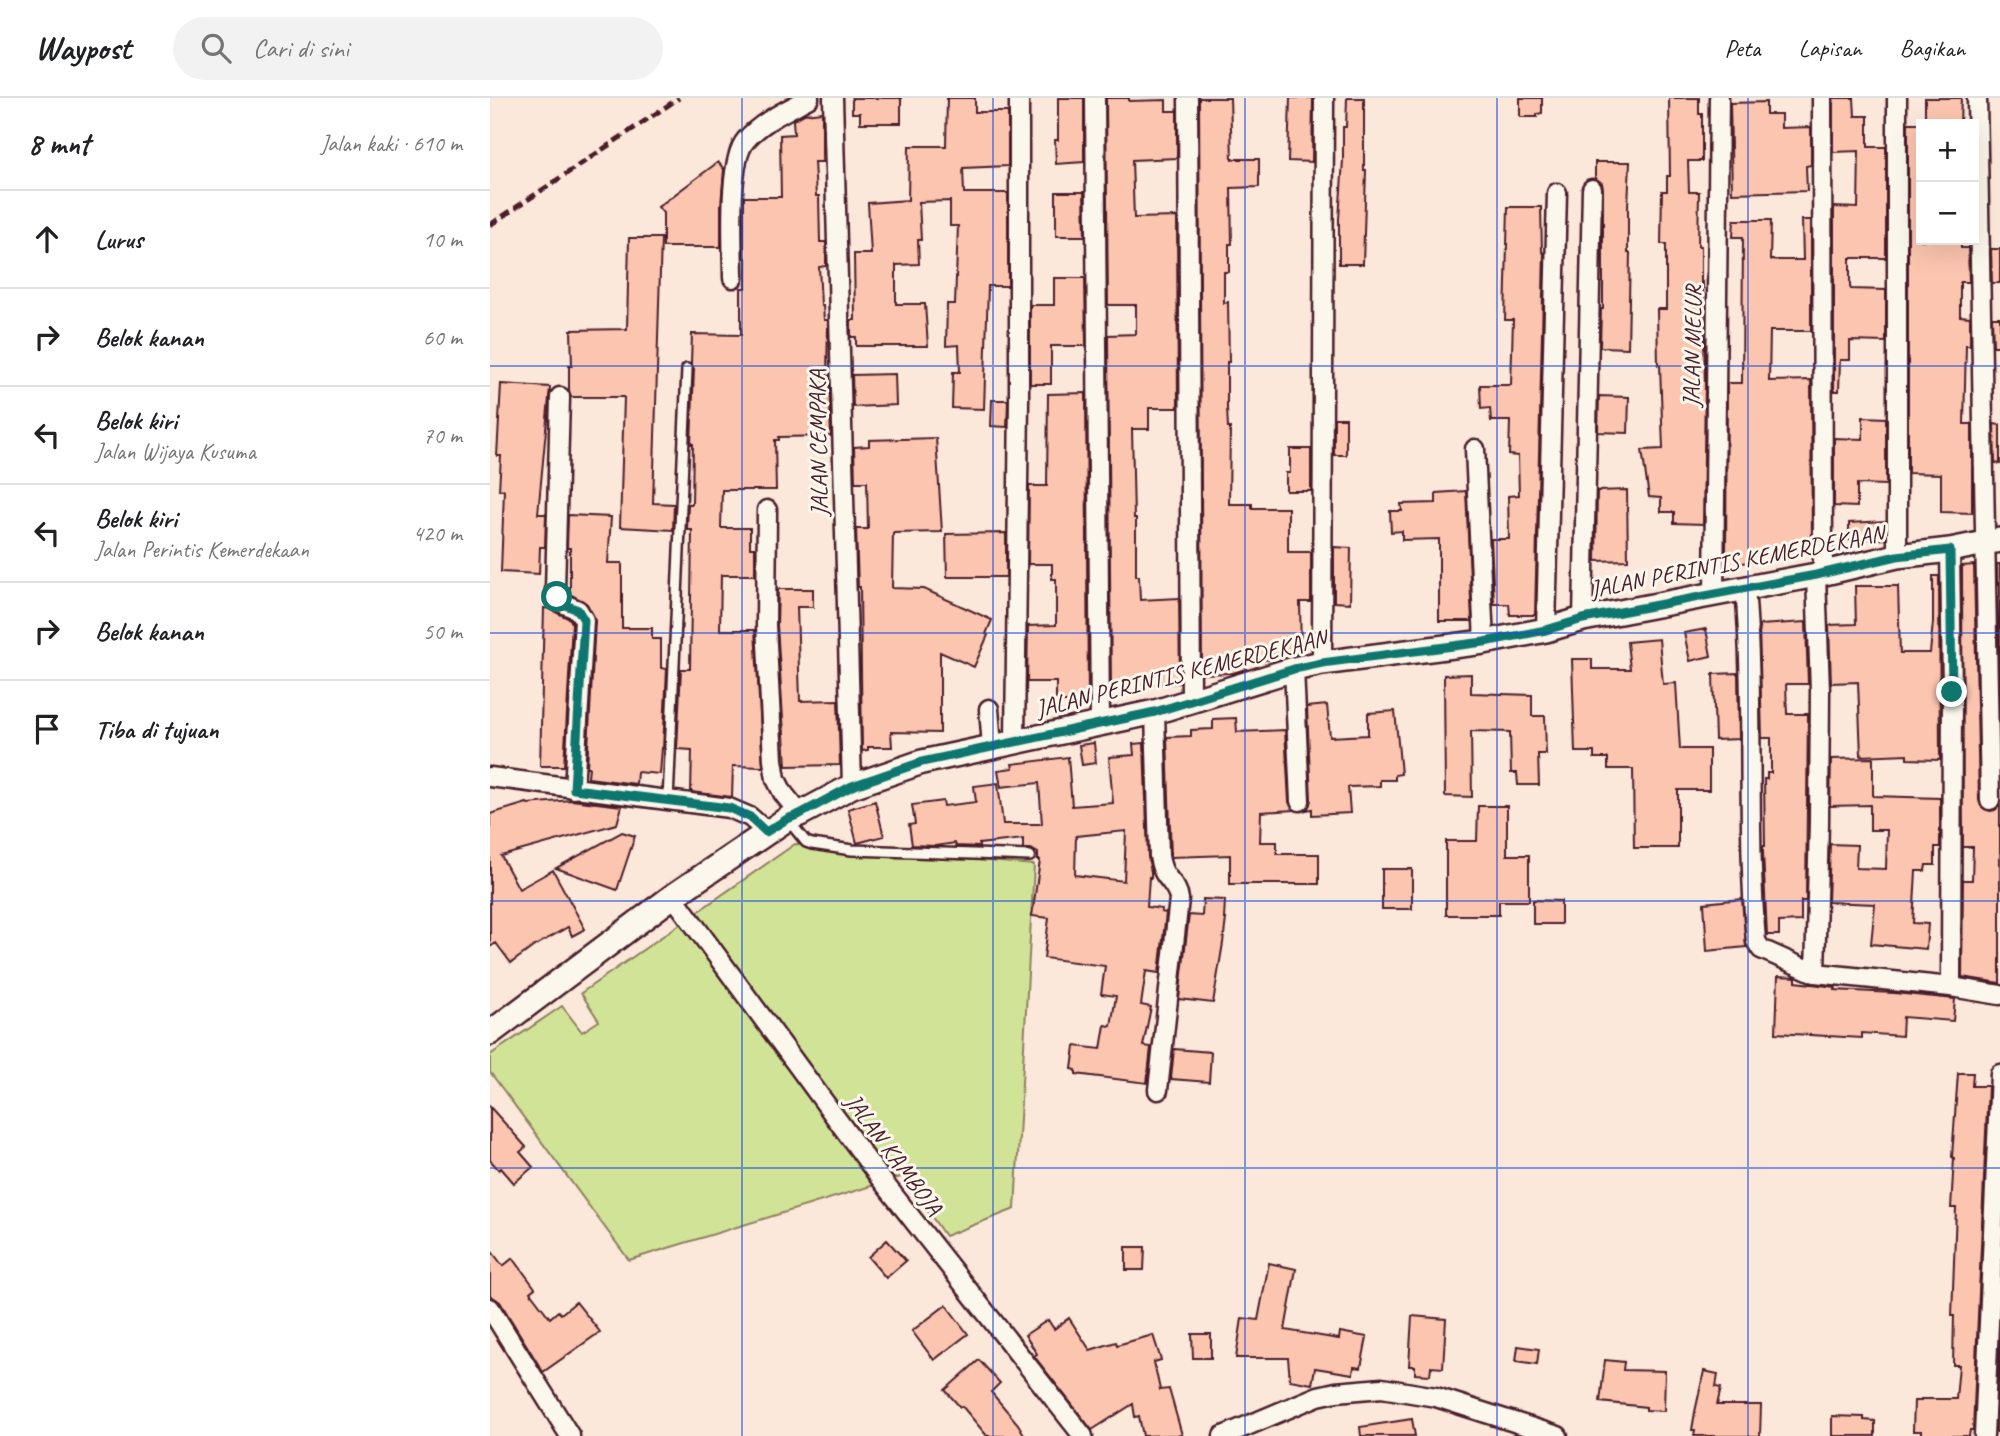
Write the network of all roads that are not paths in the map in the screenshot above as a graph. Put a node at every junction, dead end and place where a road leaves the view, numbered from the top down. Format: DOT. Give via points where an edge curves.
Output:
graph roads {
  1 [pos="809,98"];
  2 [pos="833,98"];
  3 [pos="1019,98"];
  4 [pos="1095,98"];
  5 [pos="1188,98"];
  6 [pos="1324,98"];
  7 [pos="1719,98"];
  8 [pos="1822,98"];
  9 [pos="1897,98"];
  10 [pos="1978,98"];
  11 [pos="1592,189"];
  12 [pos="1557,193"];
  13 [pos="733,278"];
  14 [pos="687,369"];
  15 [pos="559,397"];
  16 [pos="1475,449"];
  17 [pos="767,510"];
  18 [pos="1993,542"];
  19 [pos="1950,550"];
  20 [pos="1897,556"];
  21 [pos="1820,574"];
  22 [pos="1745,588"];
  23 [pos="1714,594"];
  24 [pos="1583,619"];
  25 [pos="1546,630"];
  26 [pos="1484,642"];
  27 [pos="1322,663"];
  28 [pos="1294,669"];
  29 [pos="1191,702"];
  30 [pos="989,709"];
  31 [pos="1155,712"];
  32 [pos="1100,723"];
  33 [pos="1015,741"];
  34 [pos="992,746"];
  35 [pos="490,777"];
  36 [pos="852,786"];
  37 [pos="574,789"];
  38 [pos="1990,800"];
  39 [pos="668,801"];
  40 [pos="1300,801"];
  41 [pos="794,817"];
  42 [pos="766,832"];
  43 [pos="1030,856"];
  44 [pos="673,896"];
  45 [pos="1815,973"];
  46 [pos="1951,987"];
  47 [pos="2000,995"];
  48 [pos="490,1034"];
  49 [pos="2000,1074"];
  50 [pos="1158,1090"];
  51 [pos="490,1308"];
  52 [pos="570,1436"];
  53 [pos="1083,1436"];
  54 [pos="1223,1436"];
  55 [pos="1558,1436"];
  56 [pos="1984,1436"];
  1 -- 13 [label="street" via="763,125 744,141 736,157"];
  2 -- 36 [label="street, JALAN CEMPAKA"];
  3 -- 33 [label="street"];
  4 -- 32 [label="street"];
  5 -- 29 [label="street"];
  6 -- 27 [label="street"];
  7 -- 23 [label="street, JALAN MELUR"];
  8 -- 21 [label="street"];
  9 -- 20 [label="street"];
  10 -- 18 [label="street"];
  11 -- 24 [label="street"];
  12 -- 25 [label="street"];
  14 -- 39 [label="lane"];
  15 -- 37 [label="street" via="555,590 559,602 578,610 584,620"];
  16 -- 26 [label="street"];
  17 -- 41 [label="street" via="766,625 773,760 776,779"];
  18 -- 19 [label="street, JALAN PERINTIS KEMERDEKAAN"];
  18 -- 38 [label="street"];
  19 -- 20 [label="street, JALAN PERINTIS KEMERDEKAAN"];
  19 -- 46 [label="street"];
  20 -- 21 [label="street, JALAN PERINTIS KEMERDEKAAN"];
  21 -- 22 [label="street, JALAN PERINTIS KEMERDEKAAN"];
  21 -- 45 [label="street"];
  22 -- 23 [label="street, JALAN PERINTIS KEMERDEKAAN"];
  22 -- 45 [label="street" via="1756,941 1761,949"];
  23 -- 24 [label="street, JALAN PERINTIS KEMERDEKAAN"];
  24 -- 25 [label="street, JALAN PERINTIS KEMERDEKAAN"];
  25 -- 26 [label="street, JALAN PERINTIS KEMERDEKAAN"];
  26 -- 27 [label="street, JALAN PERINTIS KEMERDEKAAN"];
  27 -- 28 [label="street, JALAN PERINTIS KEMERDEKAAN"];
  28 -- 29 [label="street, JALAN PERINTIS KEMERDEKAAN"];
  28 -- 40 [label="street"];
  29 -- 31 [label="street, JALAN PERINTIS KEMERDEKAAN"];
  30 -- 34 [label="street"];
  31 -- 32 [label="street, JALAN PERINTIS KEMERDEKAAN"];
  31 -- 50 [label="street" via="1159,856 1179,900"];
  32 -- 33 [label="street, JALAN PERINTIS KEMERDEKAAN"];
  33 -- 34 [label="street, JALAN PERINTIS KEMERDEKAAN"];
  34 -- 36 [label="street, JALAN PERINTIS KEMERDEKAAN" via="922,762"];
  35 -- 37 [label="street"];
  36 -- 41 [label="street, JALAN PERINTIS KEMERDEKAAN"];
  37 -- 39 [label="street"];
  39 -- 42 [label="street" via="729,808 750,817"];
  41 -- 42 [label="street, JALAN PERINTIS KEMERDEKAAN"];
  41 -- 43 [label="lane" via="806,842 812,844 852,850"];
  42 -- 44 [label="street, JALAN PERINTIS KEMERDEKAAN"];
  44 -- 48 [label="street, JALAN PERINTIS KEMERDEKAAN"];
  44 -- 53 [label="street, JALAN KAMBOJA" via="880,1178"];
  45 -- 46 [label="street"];
  46 -- 47 [label="street"];
  49 -- 56 [label="street"];
  51 -- 52 [label="street"];
  54 -- 55 [label="street" via="1318,1396 1382,1388 1436,1397"];
}
